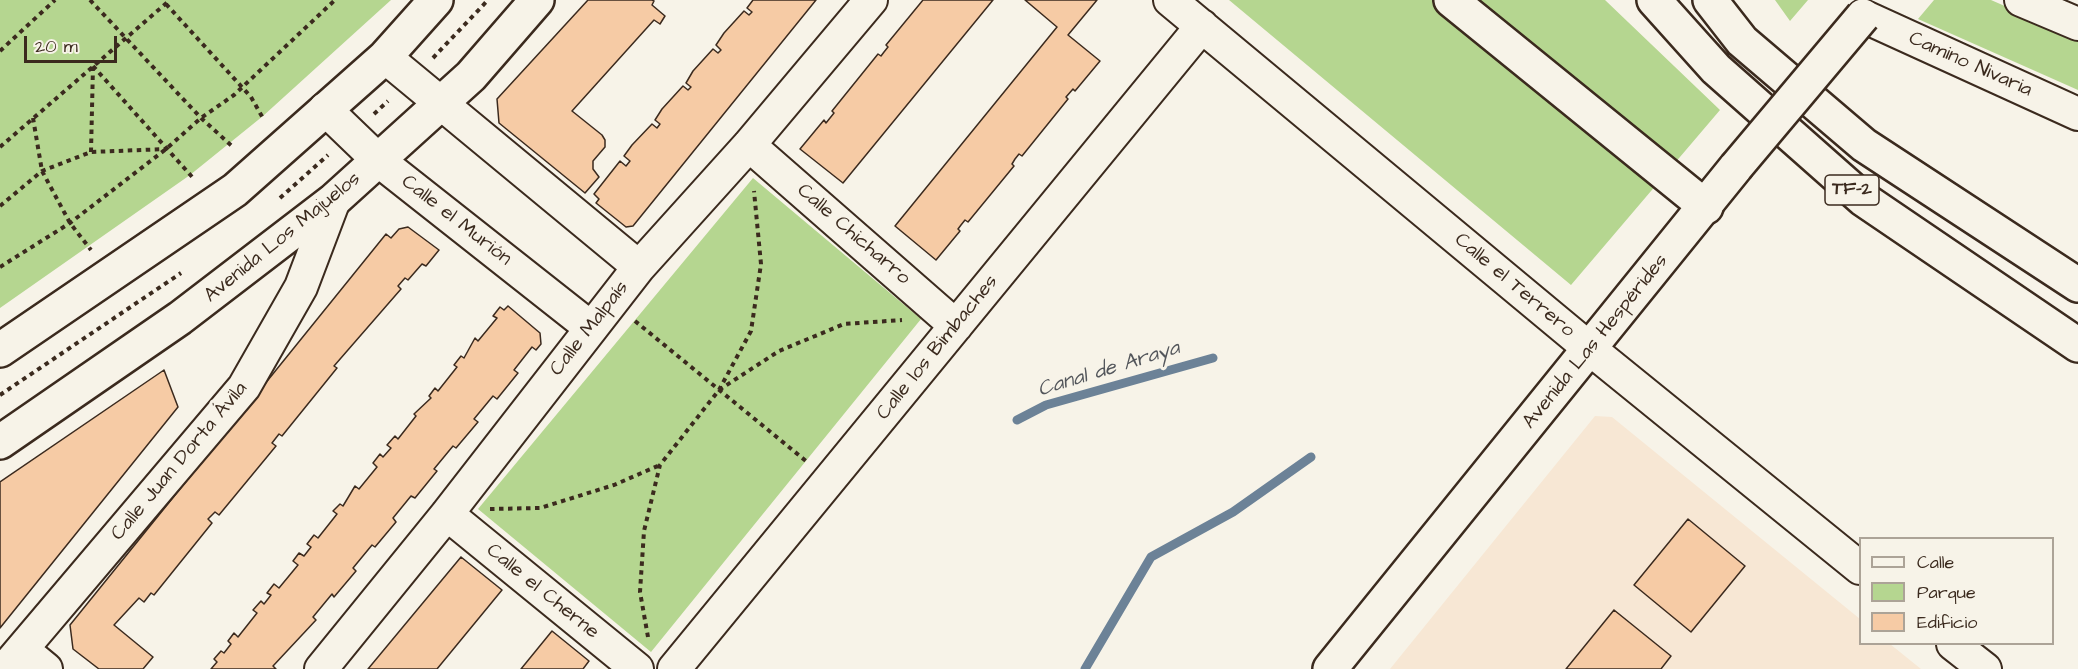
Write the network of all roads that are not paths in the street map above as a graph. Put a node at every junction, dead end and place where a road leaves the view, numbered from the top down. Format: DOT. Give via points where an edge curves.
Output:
graph roads {
  1 [pos="436,0"];
  2 [pos="537,0"];
  3 [pos="872,0"];
  4 [pos="1170,0"];
  5 [pos="1451,0"];
  6 [pos="1654,0"];
  7 [pos="1710,0"];
  8 [pos="2021,0"];
  9 [pos="1869,8"];
  10 [pos="2078,24"];
  11 [pos="1202,26"];
  12 [pos="385,57"];
  13 [pos="441,105"];
  14 [pos="325,109"];
  15 [pos="2078,114"];
  16 [pos="749,145"];
  17 [pos="378,160"];
  18 [pos="334,200"];
  19 [pos="1706,207"];
  20 [pos="639,267"];
  21 [pos="2078,285"];
  22 [pos="956,326"];
  23 [pos="591,328"];
  24 [pos="2078,345"];
  25 [pos="1590,349"];
  26 [pos="0,351"];
  27 [pos="3,434"];
  28 [pos="447,514"];
  29 [pos="1859,567"];
  30 [pos="1954,645"];
  31 [pos="643,655"];
  32 [pos="24,663"];
  33 [pos="321,669"];
  34 [pos="674,669"];
  35 [pos="1330,669"];
  36 [pos="1985,669"];
  1 -- 12 [label="main road"];
  2 -- 13 [label="main road, Avenida Los Majuelos"];
  3 -- 16 [label="street, Calle Malpaís"];
  4 -- 11 [label="street, Calle el Terrero"];
  5 -- 19 [label="main road"];
  6 -- 24 [label="main road, TF-2" via="1716,69 1863,200"];
  7 -- 21 [label="main road, TF-2" via="1742,41 1864,145"];
  8 -- 10 [label="street"];
  9 -- 15 [label="street, Camino Nivaria"];
  9 -- 19 [label="main road, Avenida Las Hespérides, bridge"];
  11 -- 22 [label="street, Calle los Bimbaches"];
  11 -- 25 [label="street, Calle el Terrero"];
  12 -- 13 [label="street"];
  12 -- 14 [label="main road"];
  13 -- 17 [label="main road, Avenida Los Majuelos"];
  13 -- 20 [label="street"];
  14 -- 17 [label="street, Calle el Murión"];
  14 -- 26 [label="main road" via="235,190"];
  16 -- 20 [label="street, Calle Malpaís"];
  16 -- 22 [label="street, Calle Chicharro"];
  17 -- 18 [label="main road, Avenida Los Majuelos"];
  17 -- 23 [label="street, Calle el Murión"];
  18 -- 27 [label="main road, Avenida Los Majuelos" via="180,318"];
  18 -- 32 [label="street, Calle Juan Dorta Ávila" via="301,287 244,387"];
  19 -- 25 [label="main road, Avenida Las Hespérides"];
  20 -- 23 [label="street, Calle Malpaís"];
  22 -- 34 [label="street, Calle los Bimbaches"];
  23 -- 28 [label="street, Calle Malpaís"];
  25 -- 29 [label="street, Calle el Terrero"];
  25 -- 35 [label="main road, Avenida Las Hespérides"];
  28 -- 31 [label="street, Calle el Cherne"];
  28 -- 33 [label="street, Calle Malpaís"];
  30 -- 36 [label="street"];
}
